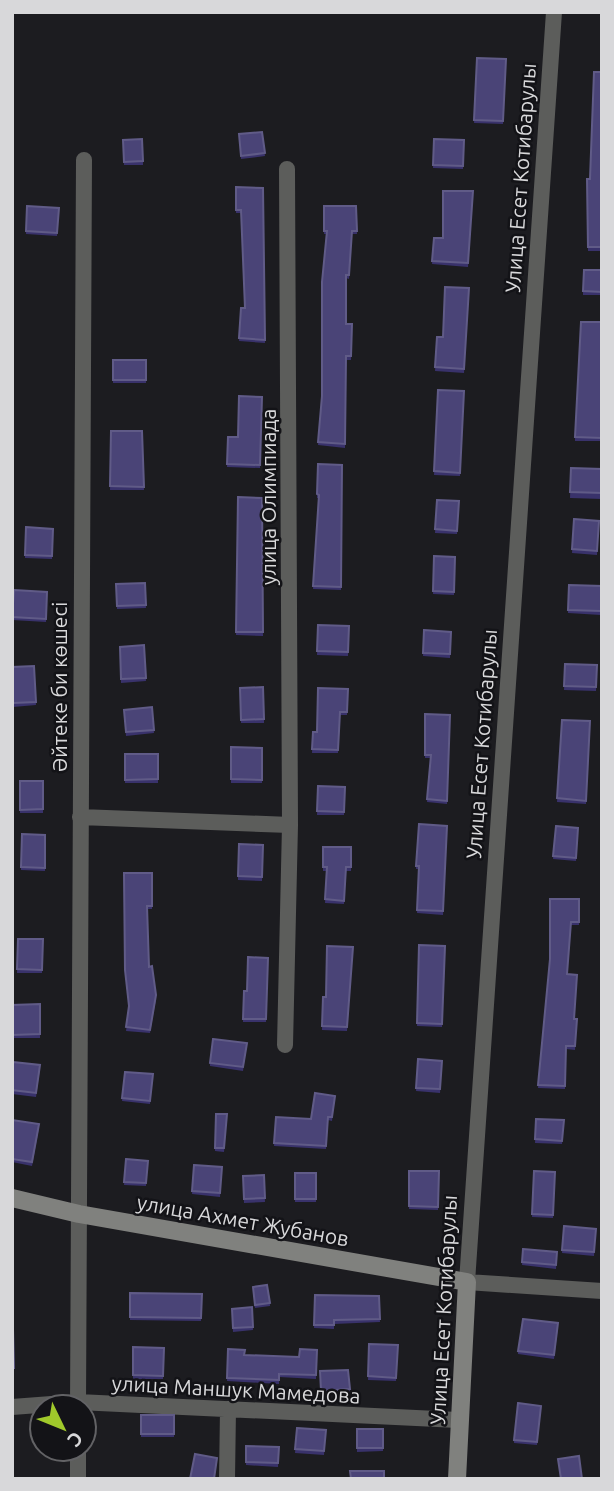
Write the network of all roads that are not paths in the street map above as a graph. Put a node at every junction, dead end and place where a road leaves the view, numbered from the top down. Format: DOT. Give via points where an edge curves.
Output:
graph roads {
  1 [pos="554,12"];
  2 [pos="84,160"];
  3 [pos="287,169"];
  4 [pos="80,817"];
  5 [pos="290,825"];
  6 [pos="285,1045"];
  7 [pos="12,1198"];
  8 [pos="79,1214"];
  9 [pos="467,1282"];
  10 [pos="602,1291"];
  11 [pos="78,1393"];
  12 [pos="98,1406"];
  13 [pos="228,1409"];
  14 [pos="458,1420"];
  15 [pos="227,1479"];
  16 [pos="457,1479"];
  1 -- 9 [label="street, Улица Есет Котибарулы"];
  2 -- 4 [label="street, Әйтеке би көшесі"];
  3 -- 5 [label="street, улица Олимпиада"];
  4 -- 5 [label="street"];
  4 -- 8 [label="street, Әйтеке би көшесі"];
  5 -- 6 [label="street, улица Олимпиада"];
  7 -- 8 [label="main road, улица Ахмет Жубанов"];
  8 -- 9 [label="main road, улица Ахмет Жубанов"];
  8 -- 11 [label="street, Әйтеке би көшесі"];
  9 -- 10 [label="street"];
  9 -- 14 [label="main road, Улица Есет Котибарулы"];
  12 -- 13 [label="street, улица Маншук Мамедова"];
  13 -- 14 [label="street, улица Маншук Мамедова"];
  13 -- 15 [label="street"];
  14 -- 16 [label="main road, Улица Есет Котибарулы"];
}
